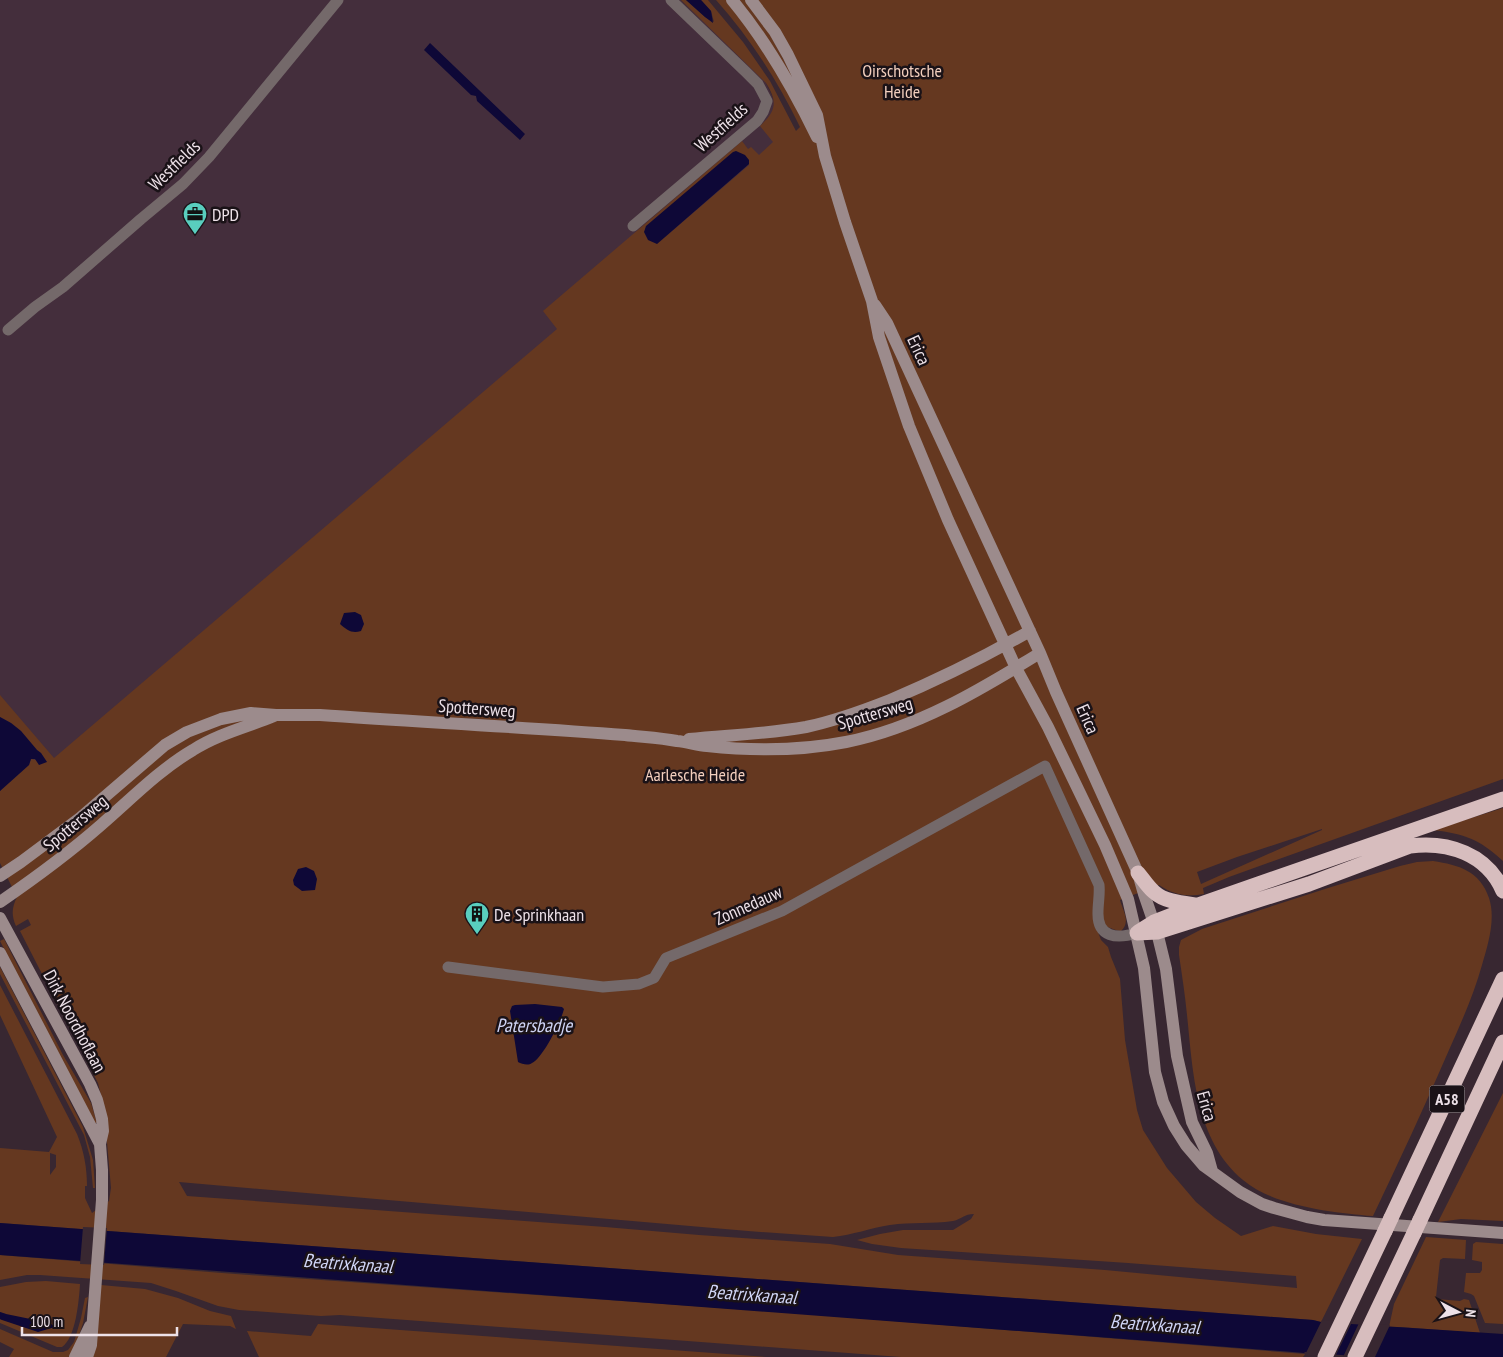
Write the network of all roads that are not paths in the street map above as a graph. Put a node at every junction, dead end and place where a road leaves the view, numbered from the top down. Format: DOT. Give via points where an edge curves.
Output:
graph roads {
  1 [pos="338,0"];
  2 [pos="671,0"];
  3 [pos="732,0"];
  4 [pos="751,0"];
  5 [pos="825,156"];
  6 [pos="633,226"];
  7 [pos="872,301"];
  8 [pos="8,330"];
  9 [pos="1030,631"];
  10 [pos="1006,645"];
  11 [pos="1040,654"];
  12 [pos="1016,668"];
  13 [pos="276,715"];
  14 [pos="675,740"];
  15 [pos="1503,799"];
  16 [pos="1138,873"];
  17 [pos="0,876"];
  18 [pos="1503,891"];
  19 [pos="0,902"];
  20 [pos="1198,905"];
  21 [pos="0,918"];
  22 [pos="1155,927"];
  23 [pos="1137,933"];
  24 [pos="0,953"];
  25 [pos="448,966"];
  26 [pos="1503,979"];
  27 [pos="1503,1042"];
  28 [pos="1503,1050"];
  29 [pos="1492,1066"];
  30 [pos="100,1144"];
  31 [pos="1212,1171"];
  32 [pos="1503,1233"];
  33 [pos="92,1322"];
  34 [pos="75,1357"];
  35 [pos="87,1357"];
  36 [pos="1325,1357"];
  37 [pos="1355,1357"];
  1 -- 8 [label="street, Westfields" via="183,184"];
  2 -- 6 [label="street, Westfields" via="758,84 767,100 764,112 757,120"];
  3 -- 5 [label="main road, Erica" via="789,82"];
  4 -- 5 [label="main road, Erica" via="775,32 804,86 817,114"];
  5 -- 7 [label="main road, Erica"];
  7 -- 9 [label="main road, Erica" via="887,323"];
  7 -- 10 [label="main road, Erica" via="879,337 909,426"];
  9 -- 10 [label="main road, Spottersweg"];
  9 -- 11 [label="main road, Erica"];
  10 -- 12 [label="main road, Erica"];
  10 -- 14 [label="main road, Spottersweg" via="921,687 851,715 762,733"];
  11 -- 12 [label="main road, Spottersweg"];
  11 -- 16 [label="main road, Erica"];
  12 -- 14 [label="main road, Spottersweg" via="916,722 874,736 761,750"];
  12 -- 23 [label="main road, Erica" via="1105,845 1128,899"];
  13 -- 14 [label="main road, Spottersweg"];
  13 -- 17 [label="main road, Spottersweg" via="251,713 221,719 187,732 165,745 80,818"];
  13 -- 19 [label="main road, Spottersweg" via="192,750 161,772 35,878"];
  15 -- 20 [label="highway"];
  16 -- 20 [label="highway" via="1153,892 1163,898"];
  16 -- 22 [label="main road, Erica"];
  18 -- 22 [label="highway" via="1488,869 1471,855 1447,846 1418,845 1310,884"];
  20 -- 22 [label="highway"];
  21 -- 30 [label="main road, Dirk Noordhoflaan" via="93,1092 102,1119"];
  22 -- 23 [label="highway"];
  22 -- 31 [label="main road, Erica" via="1166,969 1177,1056 1190,1114"];
  23 -- 25 [label="street, Zonnedauw" via="1113,936 1104,932 1099,924 1099,885 1045,766 782,911 666,958 654,978 639,984 603,987"];
  23 -- 31 [label="main road, Erica" via="1155,1072 1163,1102 1186,1145"];
  24 -- 30 [label="main road, Dirk Noordhoflaan"];
  26 -- 36 [label="highway, A58"];
  27 -- 29 [label="highway, A58"];
  28 -- 29 [label="highway, A58"];
  29 -- 37 [label="highway, A58"];
  30 -- 33 [label="main road, Dirk Noordhoflaan" via="102,1200"];
  31 -- 32 [label="main road, Erica" via="1262,1204 1307,1217"];
  33 -- 34 [label="main road, Dirk Noordhoflaan"];
  33 -- 35 [label="main road, Dirk Noordhoflaan"];
}
